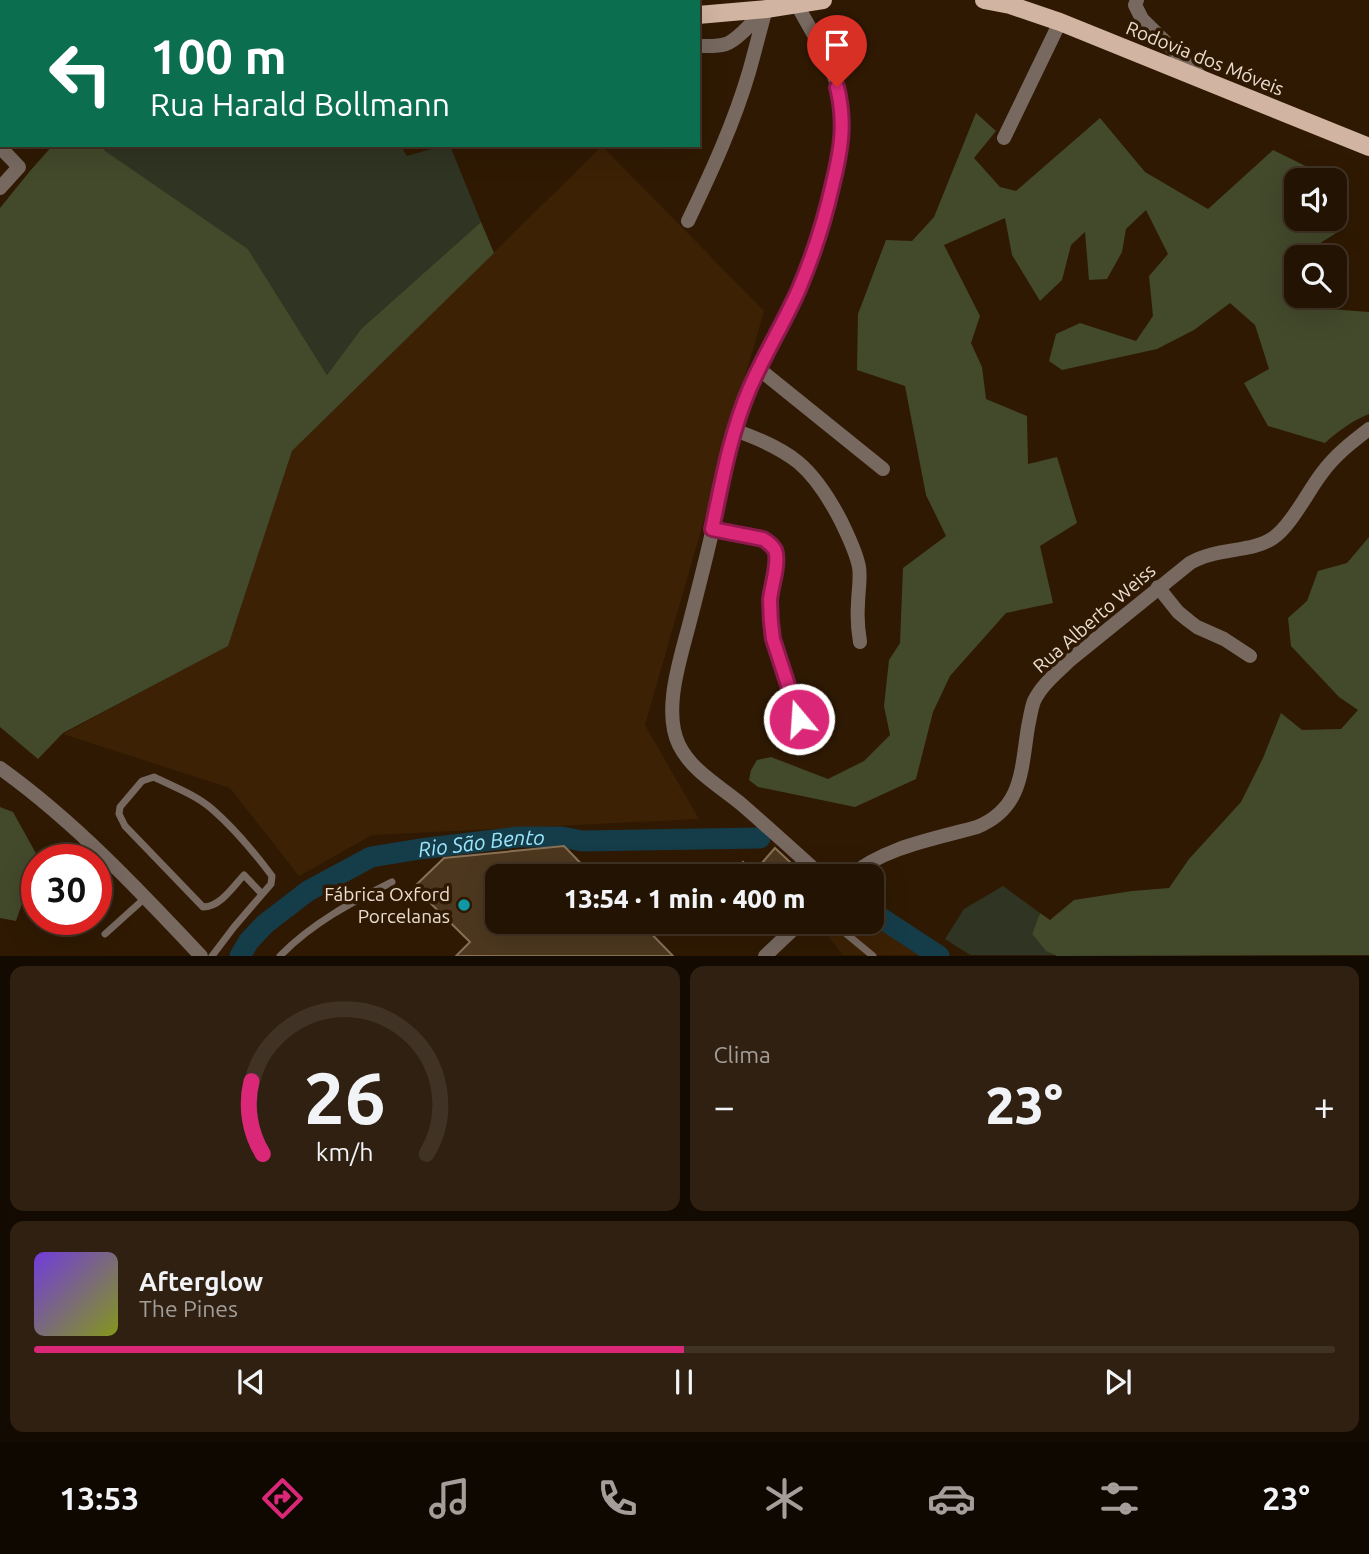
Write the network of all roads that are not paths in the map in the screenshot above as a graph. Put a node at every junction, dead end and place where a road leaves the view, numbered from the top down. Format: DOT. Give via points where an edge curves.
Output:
graph roads {
  1 [pos="823,0"];
  2 [pos="984,0"];
  3 [pos="1136,0"];
  4 [pos="797,5"];
  5 [pos="765,9"];
  6 [pos="700,15"];
  7 [pos="1060,22"];
  8 [pos="700,46"];
  9 [pos="1206,82"];
  10 [pos="1004,138"];
  11 [pos="0,147"];
  12 [pos="1369,147"];
  13 [pos="0,188"];
  14 [pos="688,221"];
  15 [pos="759,369"];
  16 [pos="1369,429"];
  17 [pos="734,430"];
  18 [pos="883,469"];
  19 [pos="712,529"];
  20 [pos="1158,587"];
  21 [pos="860,642"];
  22 [pos="1250,656"];
  23 [pos="806,741"];
  24 [pos="0,768"];
  25 [pos="809,864"];
  26 [pos="867,864"];
  27 [pos="392,881"];
  28 [pos="262,894"];
  29 [pos="146,898"];
  30 [pos="112,928"];
  31 [pos="789,934"];
  32 [pos="846,934"];
  33 [pos="769,953"];
  34 [pos="201,956"];
  35 [pos="212,956"];
  36 [pos="280,956"];
  37 [pos="873,956"];
  1 -- 4 [label="main road"];
  2 -- 7 [label="main road, Rodovia dos Móveis"];
  3 -- 9 [label="street" via="1142,19"];
  4 -- 5 [label="main road"];
  4 -- 15 [label="street" via="837,87 842,106 841,148 810,263"];
  5 -- 6 [label="main road"];
  5 -- 8 [label="street" via="734,40"];
  5 -- 14 [label="street" via="734,115"];
  7 -- 9 [label="main road, Rodovia dos Móveis"];
  7 -- 10 [label="street"];
  9 -- 12 [label="main road, Rodovia dos Móveis"];
  11 -- 13 [label="street" via="19,167"];
  15 -- 17 [label="street"];
  15 -- 18 [label="street"];
  16 -- 20 [label="street, Rua Alberto Weiss" via="1329,464 1273,538 1202,556"];
  17 -- 19 [label="street"];
  17 -- 21 [label="street" via="789,455 808,470 829,498 859,567"];
  19 -- 23 [label="street" via="763,539 775,551 771,629"];
  19 -- 25 [label="street" via="676,683 672,715 678,743 696,768"];
  20 -- 22 [label="street" via="1196,627"];
  20 -- 26 [label="street, Rua Alberto Weiss" via="1041,690 1031,713 1020,778 1000,814 976,827 894,851"];
  24 -- 29 [label="street" via="79,833"];
  27 -- 36 [label="lane" via="331,915"];
  28 -- 28 [label="lane" via="244,876 217,903 203,906 125,826 118,814 120,807 142,781 154,777 212,808 272,876"];
  28 -- 35 [label="lane"];
  29 -- 30 [label="lane"];
  29 -- 34 [label="street"];
  31 -- 33 [label="street"];
  32 -- 37 [label="lane"];
}
